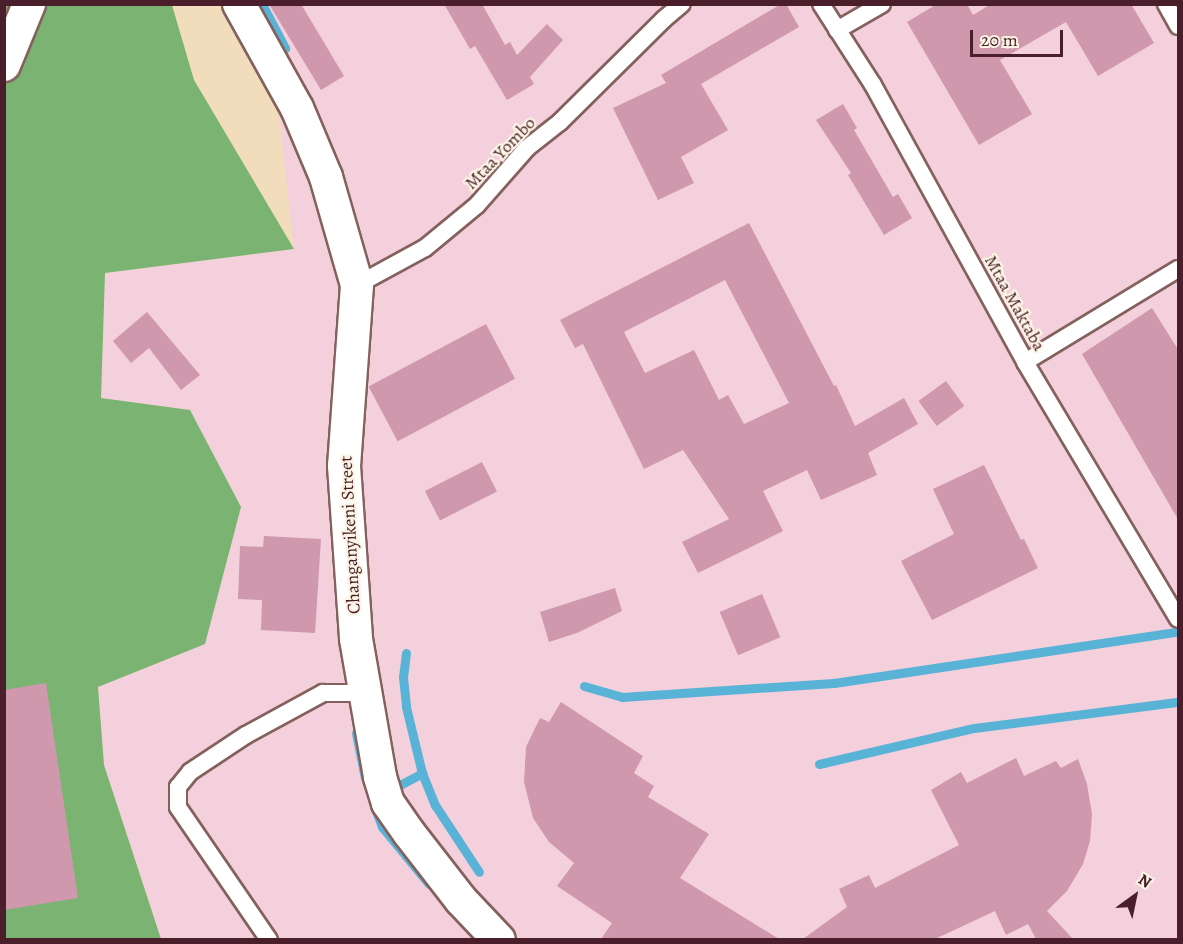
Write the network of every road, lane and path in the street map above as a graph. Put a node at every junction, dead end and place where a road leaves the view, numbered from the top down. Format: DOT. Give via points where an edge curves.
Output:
graph roads {
  1 [pos="29,4"];
  2 [pos="239,4"];
  3 [pos="682,4"];
  4 [pos="821,4"];
  5 [pos="882,4"];
  6 [pos="1166,4"];
  7 [pos="1179,26"];
  8 [pos="837,30"];
  9 [pos="4,65"];
  10 [pos="1179,269"];
  11 [pos="357,285"];
  12 [pos="1025,362"];
  13 [pos="1179,619"];
  14 [pos="366,697"];
  15 [pos="492,938"];
  16 [pos="269,939"];
  1 -- 9 [label="street"];
  2 -- 11 [label="street, Changanyikeni Street" via="297,108 326,177"];
  3 -- 11 [label="lane, Mtaa Yombo" via="560,122 527,148 477,205 424,248"];
  4 -- 8 [label="lane, Mtaa Maktaba"];
  5 -- 8 [label="lane"];
  6 -- 7 [label="lane"];
  8 -- 12 [label="lane, Mtaa Maktaba" via="873,85"];
  10 -- 12 [label="lane"];
  11 -- 14 [label="street, Changanyikeni Street" via="344,466 356,639"];
  12 -- 13 [label="lane, Mtaa Maktaba"];
  14 -- 15 [label="street, Changanyikeni Street" via="388,803"];
  14 -- 16 [label="lane" via="359,693 323,693 246,735 190,772 178,787 178,807"];
}
